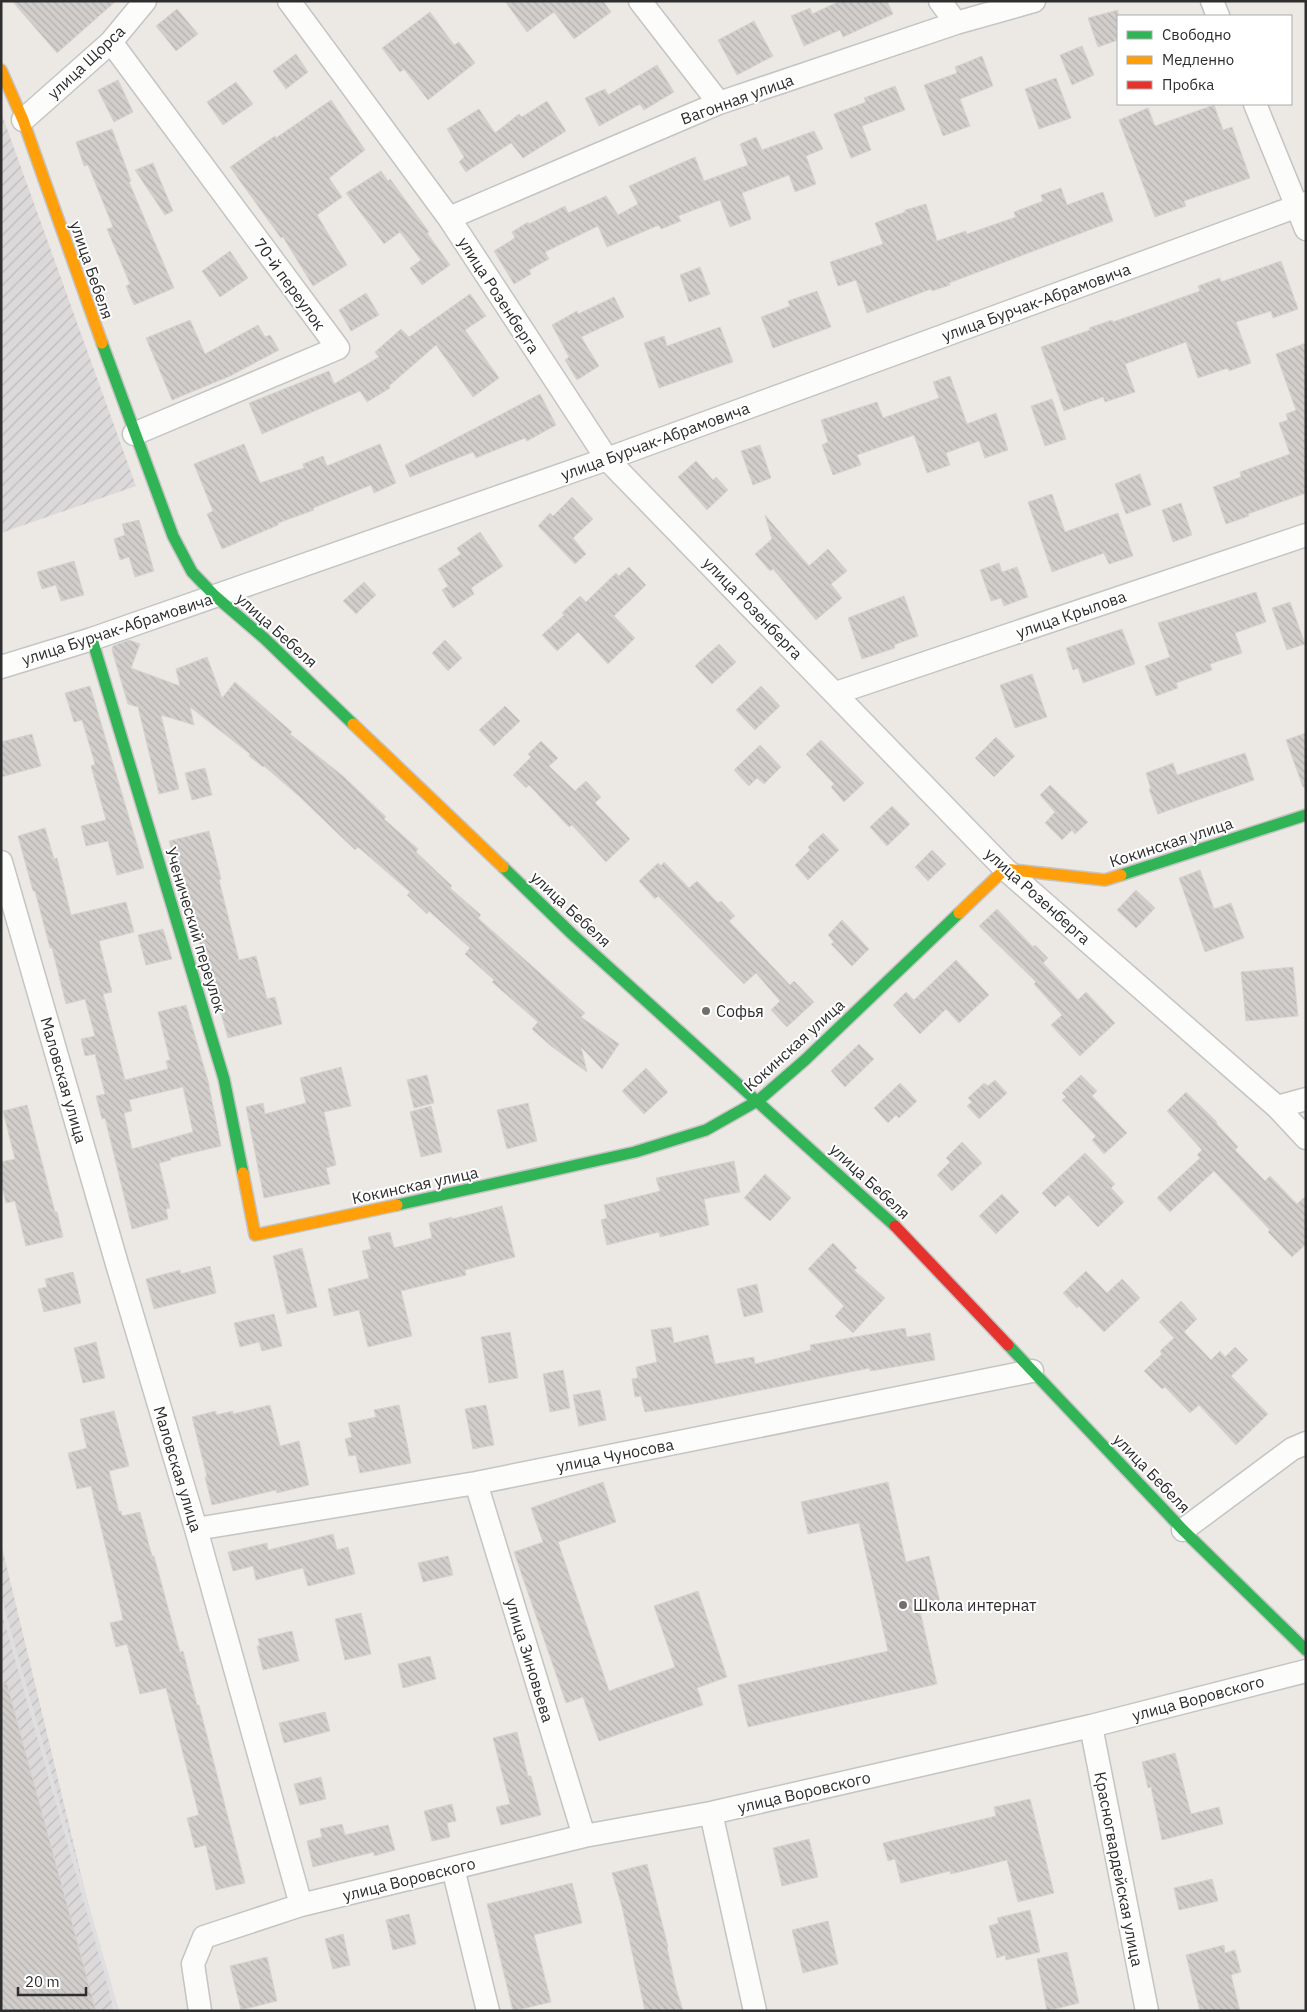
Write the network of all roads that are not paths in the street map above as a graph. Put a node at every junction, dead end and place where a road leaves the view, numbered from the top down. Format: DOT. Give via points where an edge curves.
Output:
graph roads {
  1 [pos="145,1"];
  2 [pos="289,1"];
  3 [pos="640,1"];
  4 [pos="940,1"];
  5 [pos="1034,1"];
  6 [pos="1212,1"];
  7 [pos="1218,15"];
  8 [pos="956,23"];
  9 [pos="112,42"];
  10 [pos="1,70"];
  11 [pos="720,103"];
  12 [pos="1255,105"];
  13 [pos="23,120"];
  14 [pos="1302,205"];
  15 [pos="449,218"];
  16 [pos="1306,229"];
  17 [pos="134,434"];
  18 [pos="607,459"];
  19 [pos="1306,535"];
  20 [pos="215,596"];
  21 [pos="92,639"];
  22 [pos="1,667"];
  23 [pos="836,693"];
  24 [pos="1306,815"];
  25 [pos="1,862"];
  26 [pos="1004,869"];
  27 [pos="1306,1099"];
  28 [pos="759,1100"];
  29 [pos="1277,1106"];
  30 [pos="1306,1138"];
  31 [pos="255,1235"];
  32 [pos="1032,1371"];
  33 [pos="1306,1444"];
  34 [pos="476,1483"];
  35 [pos="196,1529"];
  36 [pos="1183,1530"];
  37 [pos="1306,1650"];
  38 [pos="1306,1671"];
  39 [pos="1091,1726"];
  40 [pos="711,1813"];
  41 [pos="584,1836"];
  42 [pos="453,1868"];
  43 [pos="301,1905"];
  44 [pos="200,2011"];
  45 [pos="488,2011"];
  46 [pos="755,2011"];
  47 [pos="1147,2011"];
  1 -- 9 [label="street, улица Щорса"];
  2 -- 15 [label="street, улица Розенберга"];
  3 -- 11 [label="street"];
  4 -- 8 [label="street"];
  5 -- 8 [label="street, Вагонная улица"];
  6 -- 7 [label="street"];
  8 -- 11 [label="street, Вагонная улица"];
  9 -- 13 [label="street, улица Щорса"];
  9 -- 17 [label="street, 70-й переулок" via="338,348"];
  10 -- 13 [label="street, улица Бебеля"];
  11 -- 15 [label="street, Вагонная улица"];
  12 -- 14 [label="street"];
  13 -- 17 [label="street, улица Бебеля"];
  14 -- 16 [label="street"];
  14 -- 18 [label="street, улица Бурчак-Абрамовича"];
  15 -- 18 [label="street, улица Розенберга"];
  17 -- 20 [label="street, улица Бебеля" via="173,536 192,572"];
  18 -- 20 [label="street, улица Бурчак-Абрамовича"];
  18 -- 23 [label="street, улица Розенберга"];
  19 -- 23 [label="street, улица Крылова"];
  20 -- 21 [label="street, улица Бурчак-Абрамовича"];
  20 -- 28 [label="street, улица Бебеля" via="264,638 572,934"];
  21 -- 22 [label="street, улица Бурчак-Абрамовича"];
  21 -- 31 [label="street, Ученический переулок" via="224,1079"];
  23 -- 26 [label="street, улица Розенберга"];
  24 -- 26 [label="street, Кокинская улица" via="1105,880"];
  25 -- 35 [label="street, Маловская улица"];
  26 -- 28 [label="street, Кокинская улица"];
  26 -- 29 [label="street, улица Розенберга"];
  27 -- 29 [label="street"];
  28 -- 31 [label="street, Кокинская улица" via="706,1130 635,1152"];
  28 -- 32 [label="street, улица Бебеля" via="883,1213"];
  29 -- 30 [label="street, улица Розенберга"];
  32 -- 34 [label="street, улица Чуносова"];
  32 -- 36 [label="street, улица Бебеля"];
  33 -- 36 [label="street" via="1292,1449"];
  34 -- 35 [label="street, улица Чуносова"];
  34 -- 41 [label="street, улица Зиновьева"];
  35 -- 43 [label="street, Маловская улица"];
  36 -- 37 [label="street, улица Бебеля"];
  38 -- 39 [label="street, улица Воровского"];
  39 -- 40 [label="street, улица Воровского"];
  39 -- 47 [label="street, Красногвардейская улица"];
  40 -- 41 [label="street, улица Воровского"];
  40 -- 46 [label="street"];
  41 -- 42 [label="street, улица Воровского"];
  42 -- 43 [label="street, улица Воровского"];
  42 -- 45 [label="street"];
  43 -- 44 [label="street" via="204,1937 193,1964"];
}
